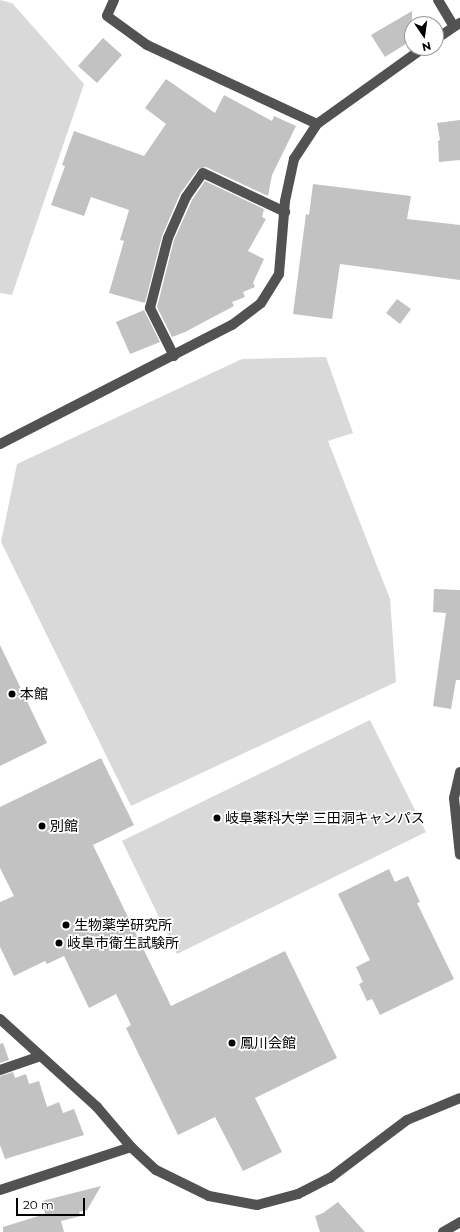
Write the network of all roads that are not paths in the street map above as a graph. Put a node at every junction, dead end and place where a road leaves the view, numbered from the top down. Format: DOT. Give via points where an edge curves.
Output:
graph roads {
  1 [pos="114,0"];
  2 [pos="438,0"];
  3 [pos="457,25"];
  4 [pos="444,34"];
  5 [pos="412,56"];
  6 [pos="317,124"];
  7 [pos="285,212"];
  8 [pos="174,356"];
  9 [pos="0,444"];
  10 [pos="460,772"];
  11 [pos="460,855"];
  12 [pos="0,1019"];
  13 [pos="41,1056"];
  14 [pos="0,1070"];
  15 [pos="460,1098"];
  16 [pos="131,1147"];
  17 [pos="0,1190"];
  18 [pos="460,1222"];
  19 [pos="442,1232"];
  1 -- 6 [label="street" via="107,16 147,45"];
  2 -- 3 [label="street"];
  3 -- 4 [label="street"];
  5 -- 6 [label="street"];
  6 -- 7 [label="street" via="294,159"];
  7 -- 8 [label="street" via="279,274 261,303 232,325"];
  7 -- 8 [label="street" via="203,173 186,197 168,238 150,308"];
  8 -- 9 [label="street"];
  10 -- 11 [label="street" via="454,798"];
  12 -- 13 [label="street"];
  13 -- 14 [label="street"];
  13 -- 16 [label="street" via="97,1107"];
  15 -- 16 [label="street" via="407,1120 323,1181 298,1194 257,1206 209,1196 156,1170"];
  16 -- 17 [label="street"];
  18 -- 19 [label="street"];
}
